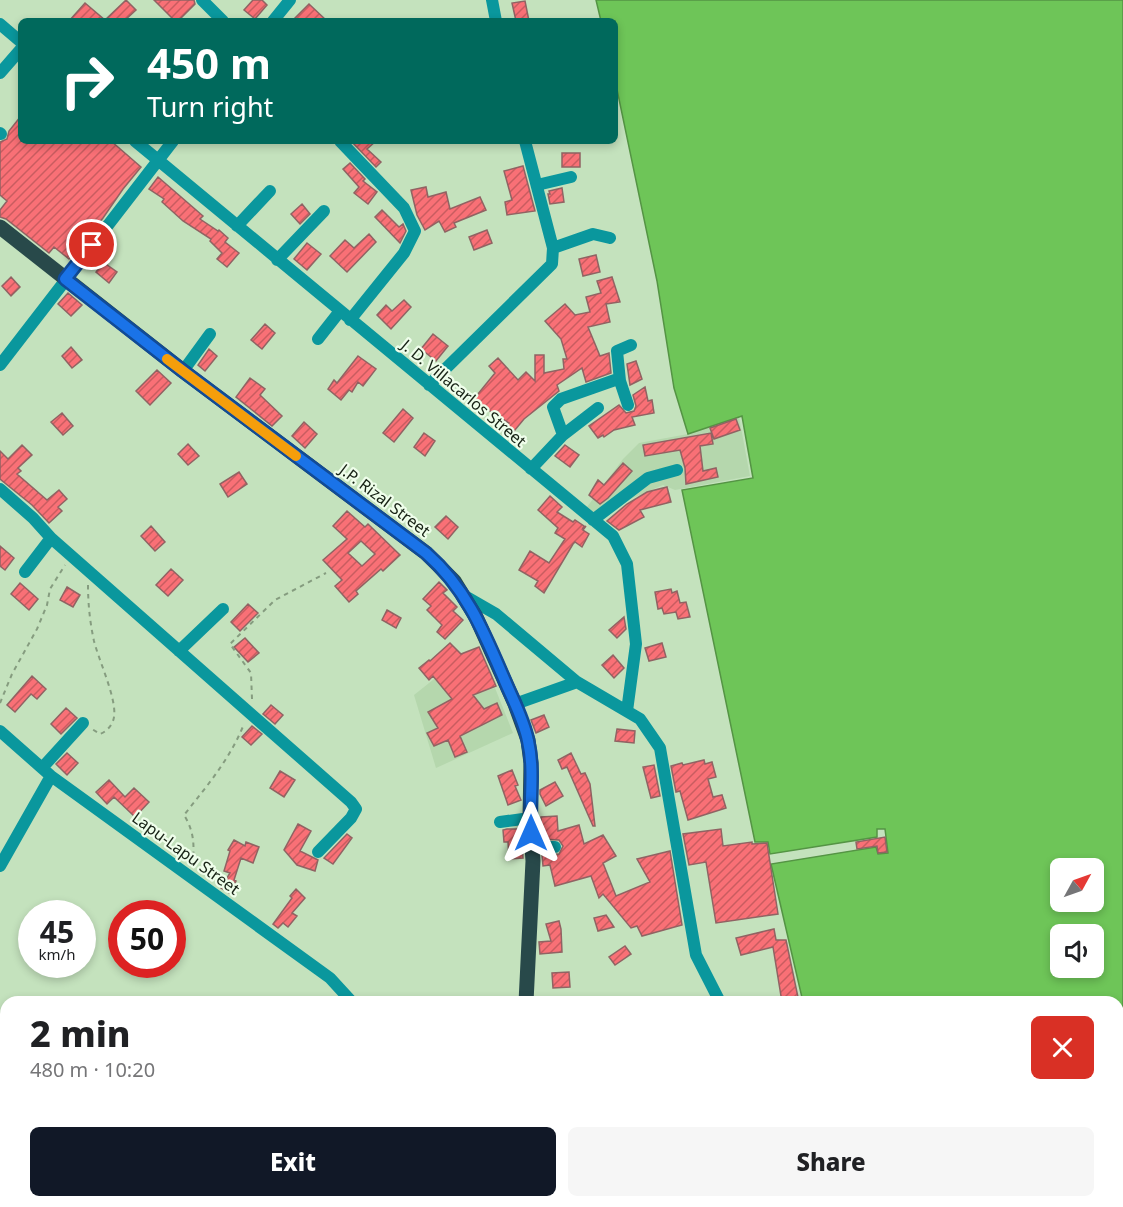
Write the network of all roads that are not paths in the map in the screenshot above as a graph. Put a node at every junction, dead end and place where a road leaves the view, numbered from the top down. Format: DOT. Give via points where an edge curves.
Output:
graph roads {
  1 [pos="202,0"];
  2 [pos="290,0"];
  3 [pos="492,0"];
  4 [pos="220,18"];
  5 [pos="275,18"];
  6 [pos="495,18"];
  7 [pos="0,24"];
  8 [pos="18,39"];
  9 [pos="18,52"];
  10 [pos="0,73"];
  11 [pos="138,144"];
  12 [pos="170,144"];
  13 [pos="343,144"];
  14 [pos="526,144"];
  15 [pos="157,160"];
  16 [pos="572,177"];
  17 [pos="537,184"];
  18 [pos="270,191"];
  19 [pos="324,212"];
  20 [pos="237,226"];
  21 [pos="0,228"];
  22 [pos="610,238"];
  23 [pos="553,248"];
  24 [pos="277,260"];
  25 [pos="65,279"];
  26 [pos="340,311"];
  27 [pos="350,320"];
  28 [pos="210,334"];
  29 [pos="318,339"];
  30 [pos="631,345"];
  31 [pos="0,365"];
  32 [pos="183,371"];
  33 [pos="620,381"];
  34 [pos="429,385"];
  35 [pos="628,405"];
  36 [pos="598,408"];
  37 [pos="563,435"];
  38 [pos="531,469"];
  39 [pos="677,470"];
  40 [pos="2,494"];
  41 [pos="592,520"];
  42 [pos="51,538"];
  43 [pos="25,572"];
  44 [pos="463,595"];
  45 [pos="222,609"];
  46 [pos="179,651"];
  47 [pos="578,682"];
  48 [pos="515,704"];
  49 [pos="627,711"];
  50 [pos="83,723"];
  51 [pos="0,731"];
  52 [pos="46,772"];
  53 [pos="530,818"];
  54 [pos="500,822"];
  55 [pos="532,847"];
  56 [pos="555,847"];
  57 [pos="318,852"];
  58 [pos="0,866"];
  59 [pos="346,996"];
  60 [pos="526,996"];
  61 [pos="717,996"];
  1 -- 4 [label="street"];
  2 -- 5 [label="street"];
  3 -- 6 [label="street"];
  7 -- 8 [label="street"];
  9 -- 10 [label="street"];
  11 -- 15 [label="street, J. D. Villacarlos Street"];
  12 -- 15 [label="street"];
  13 -- 27 [label="street" via="404,208 415,231 404,253"];
  14 -- 17 [label="street"];
  15 -- 20 [label="street, J. D. Villacarlos Street"];
  15 -- 25 [label="street"];
  16 -- 17 [label="street"];
  17 -- 23 [label="street"];
  18 -- 20 [label="street"];
  19 -- 24 [label="street"];
  20 -- 24 [label="street, J. D. Villacarlos Street"];
  21 -- 25 [label="main road, J.P. Rizal Street"];
  22 -- 23 [label="street" via="593,234"];
  23 -- 34 [label="street" via="552,264"];
  24 -- 26 [label="street, J. D. Villacarlos Street"];
  25 -- 31 [label="street"];
  25 -- 32 [label="main road, J.P. Rizal Street"];
  26 -- 27 [label="street, J. D. Villacarlos Street"];
  26 -- 29 [label="street"];
  27 -- 34 [label="street, J. D. Villacarlos Street"];
  28 -- 32 [label="street"];
  30 -- 33 [label="street" via="617,351"];
  32 -- 44 [label="main road, J.P. Rizal Street" via="426,553"];
  33 -- 35 [label="street"];
  33 -- 37 [label="street" via="555,404 555,417"];
  34 -- 38 [label="street, J. D. Villacarlos Street"];
  36 -- 37 [label="street"];
  37 -- 38 [label="street"];
  38 -- 41 [label="street, J. D. Villacarlos Street"];
  39 -- 41 [label="street" via="648,478"];
  40 -- 42 [label="street"];
  41 -- 49 [label="street, J. D. Villacarlos Street" via="613,536 627,564 636,645"];
  42 -- 43 [label="street"];
  42 -- 46 [label="street"];
  44 -- 47 [label="street" via="496,614"];
  44 -- 48 [label="main road, J.P. Rizal Street"];
  45 -- 46 [label="street"];
  46 -- 57 [label="street" via="356,809"];
  47 -- 48 [label="street"];
  47 -- 49 [label="street"];
  48 -- 53 [label="main road, J.P. Rizal Street" via="528,740"];
  49 -- 61 [label="street" via="640,719 660,748 696,955"];
  50 -- 52 [label="street"];
  51 -- 52 [label="street, Lapu-Lapu Street"];
  52 -- 58 [label="street"];
  52 -- 59 [label="street, Lapu-Lapu Street" via="330,978"];
  53 -- 54 [label="street"];
  53 -- 55 [label="main road, J.P. Rizal Street"];
  55 -- 56 [label="street"];
  55 -- 60 [label="main road, J.P. Rizal Street"];
}
